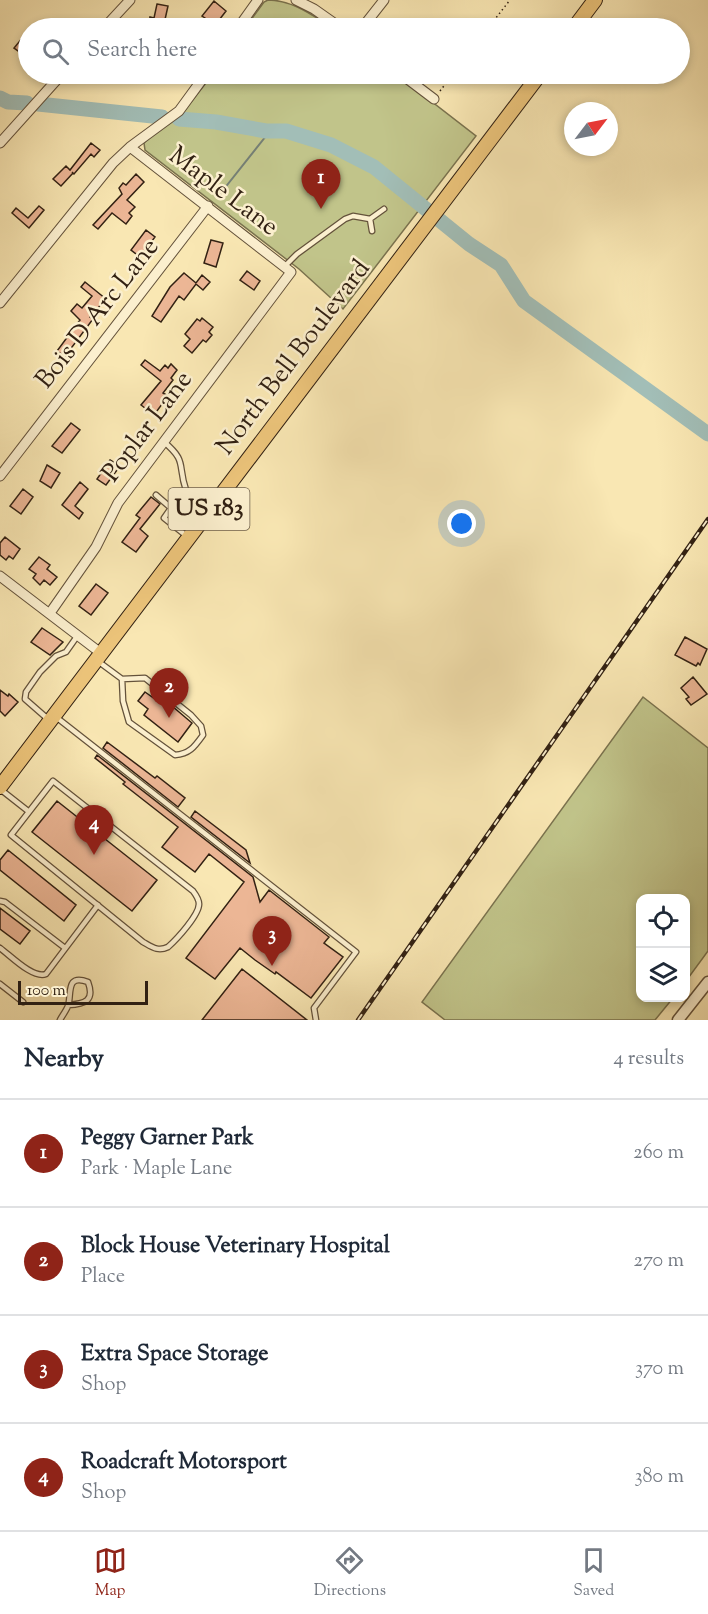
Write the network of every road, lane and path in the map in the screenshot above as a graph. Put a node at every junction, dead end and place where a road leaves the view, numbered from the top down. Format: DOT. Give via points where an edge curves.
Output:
graph roads {
  1 [pos="130,0"];
  2 [pos="258,0"];
  3 [pos="296,0"];
  4 [pos="384,0"];
  5 [pos="510,0"];
  6 [pos="596,0"];
  7 [pos="113,18"];
  8 [pos="245,18"];
  9 [pos="327,18"];
  10 [pos="370,18"];
  11 [pos="496,18"];
  12 [pos="582,18"];
  13 [pos="53,84"];
  14 [pos="198,84"];
  15 [pos="414,84"];
  16 [pos="445,84"];
  17 [pos="532,84"];
  18 [pos="434,99"];
  19 [pos="0,143"];
  20 [pos="130,147"];
  21 [pos="208,206"];
  22 [pos="384,209"];
  23 [pos="370,219"];
  24 [pos="372,231"];
  25 [pos="288,269"];
  26 [pos="0,303"];
  27 [pos="163,441"];
  28 [pos="0,476"];
  29 [pos="156,495"];
  30 [pos="210,509"];
  31 [pos="188,537"];
  32 [pos="0,576"];
  33 [pos="50,614"];
  34 [pos="78,635"];
  35 [pos="99,657"];
  36 [pos="122,679"];
  37 [pos="52,718"];
  38 [pos="0,788"];
  39 [pos="28,811"];
  40 [pos="0,901"];
  41 [pos="98,905"];
  42 [pos="0,948"];
  43 [pos="65,948"];
  44 [pos="708,982"];
  45 [pos="0,984"];
  46 [pos="23,1002"];
  47 [pos="68,1005"];
  48 [pos="60,1020"];
  49 [pos="316,1020"];
  50 [pos="678,1020"];
  1 -- 7 [label="street"];
  2 -- 8 [label="street"];
  3 -- 9 [label="street"];
  4 -- 10 [label="street"];
  5 -- 11 [label="path"];
  6 -- 12 [label="main road"];
  13 -- 19 [label="street"];
  14 -- 20 [label="street" via="178,111"];
  15 -- 18 [label="street"];
  16 -- 18 [label="path"];
  17 -- 30 [label="main road, North Bell Boulevard / US 183"];
  20 -- 21 [label="street, Maple Lane"];
  20 -- 26 [label="street"];
  21 -- 25 [label="street, Maple Lane"];
  21 -- 28 [label="street, Bois D Arc Lane"];
  22 -- 23 [label="lane"];
  23 -- 24 [label="lane"];
  23 -- 25 [label="lane" via="345,219 297,254"];
  25 -- 27 [label="street, Poplar Lane"];
  27 -- 30 [label="lane" via="177,453 186,490"];
  27 -- 33 [label="street, Poplar Lane" via="118,503 96,547"];
  29 -- 31 [label="lane" via="171,508 164,518"];
  30 -- 31 [label="main road, North Bell Boulevard / US 183"];
  31 -- 35 [label="main road, North Bell Boulevard / US 183"];
  32 -- 33 [label="street"];
  33 -- 34 [label="street"];
  34 -- 35 [label="street"];
  34 -- 37 [label="lane" via="66,652 40,672 26,692 25,699"];
  35 -- 36 [label="lane"];
  35 -- 37 [label="main road, North Bell Boulevard / US 183"];
  36 -- 36 [label="lane" via="129,722 175,755 194,748 203,735 191,715 145,678"];
  37 -- 38 [label="main road, North Bell Boulevard / US 183"];
  37 -- 49 [label="lane" via="357,952 314,1008"];
  38 -- 39 [label="lane"];
  39 -- 41 [label="lane" via="11,835"];
  39 -- 41 [label="lane" via="53,781 194,891 200,902 196,914 162,950 143,942"];
  40 -- 43 [label="lane"];
  41 -- 43 [label="lane"];
  42 -- 43 [label="lane" via="42,976"];
  44 -- 50 [label="street"];
  45 -- 46 [label="lane"];
  47 -- 47 [label="lane" via="69,987 74,981 88,982 89,999"];
  47 -- 48 [label="lane"];
}
